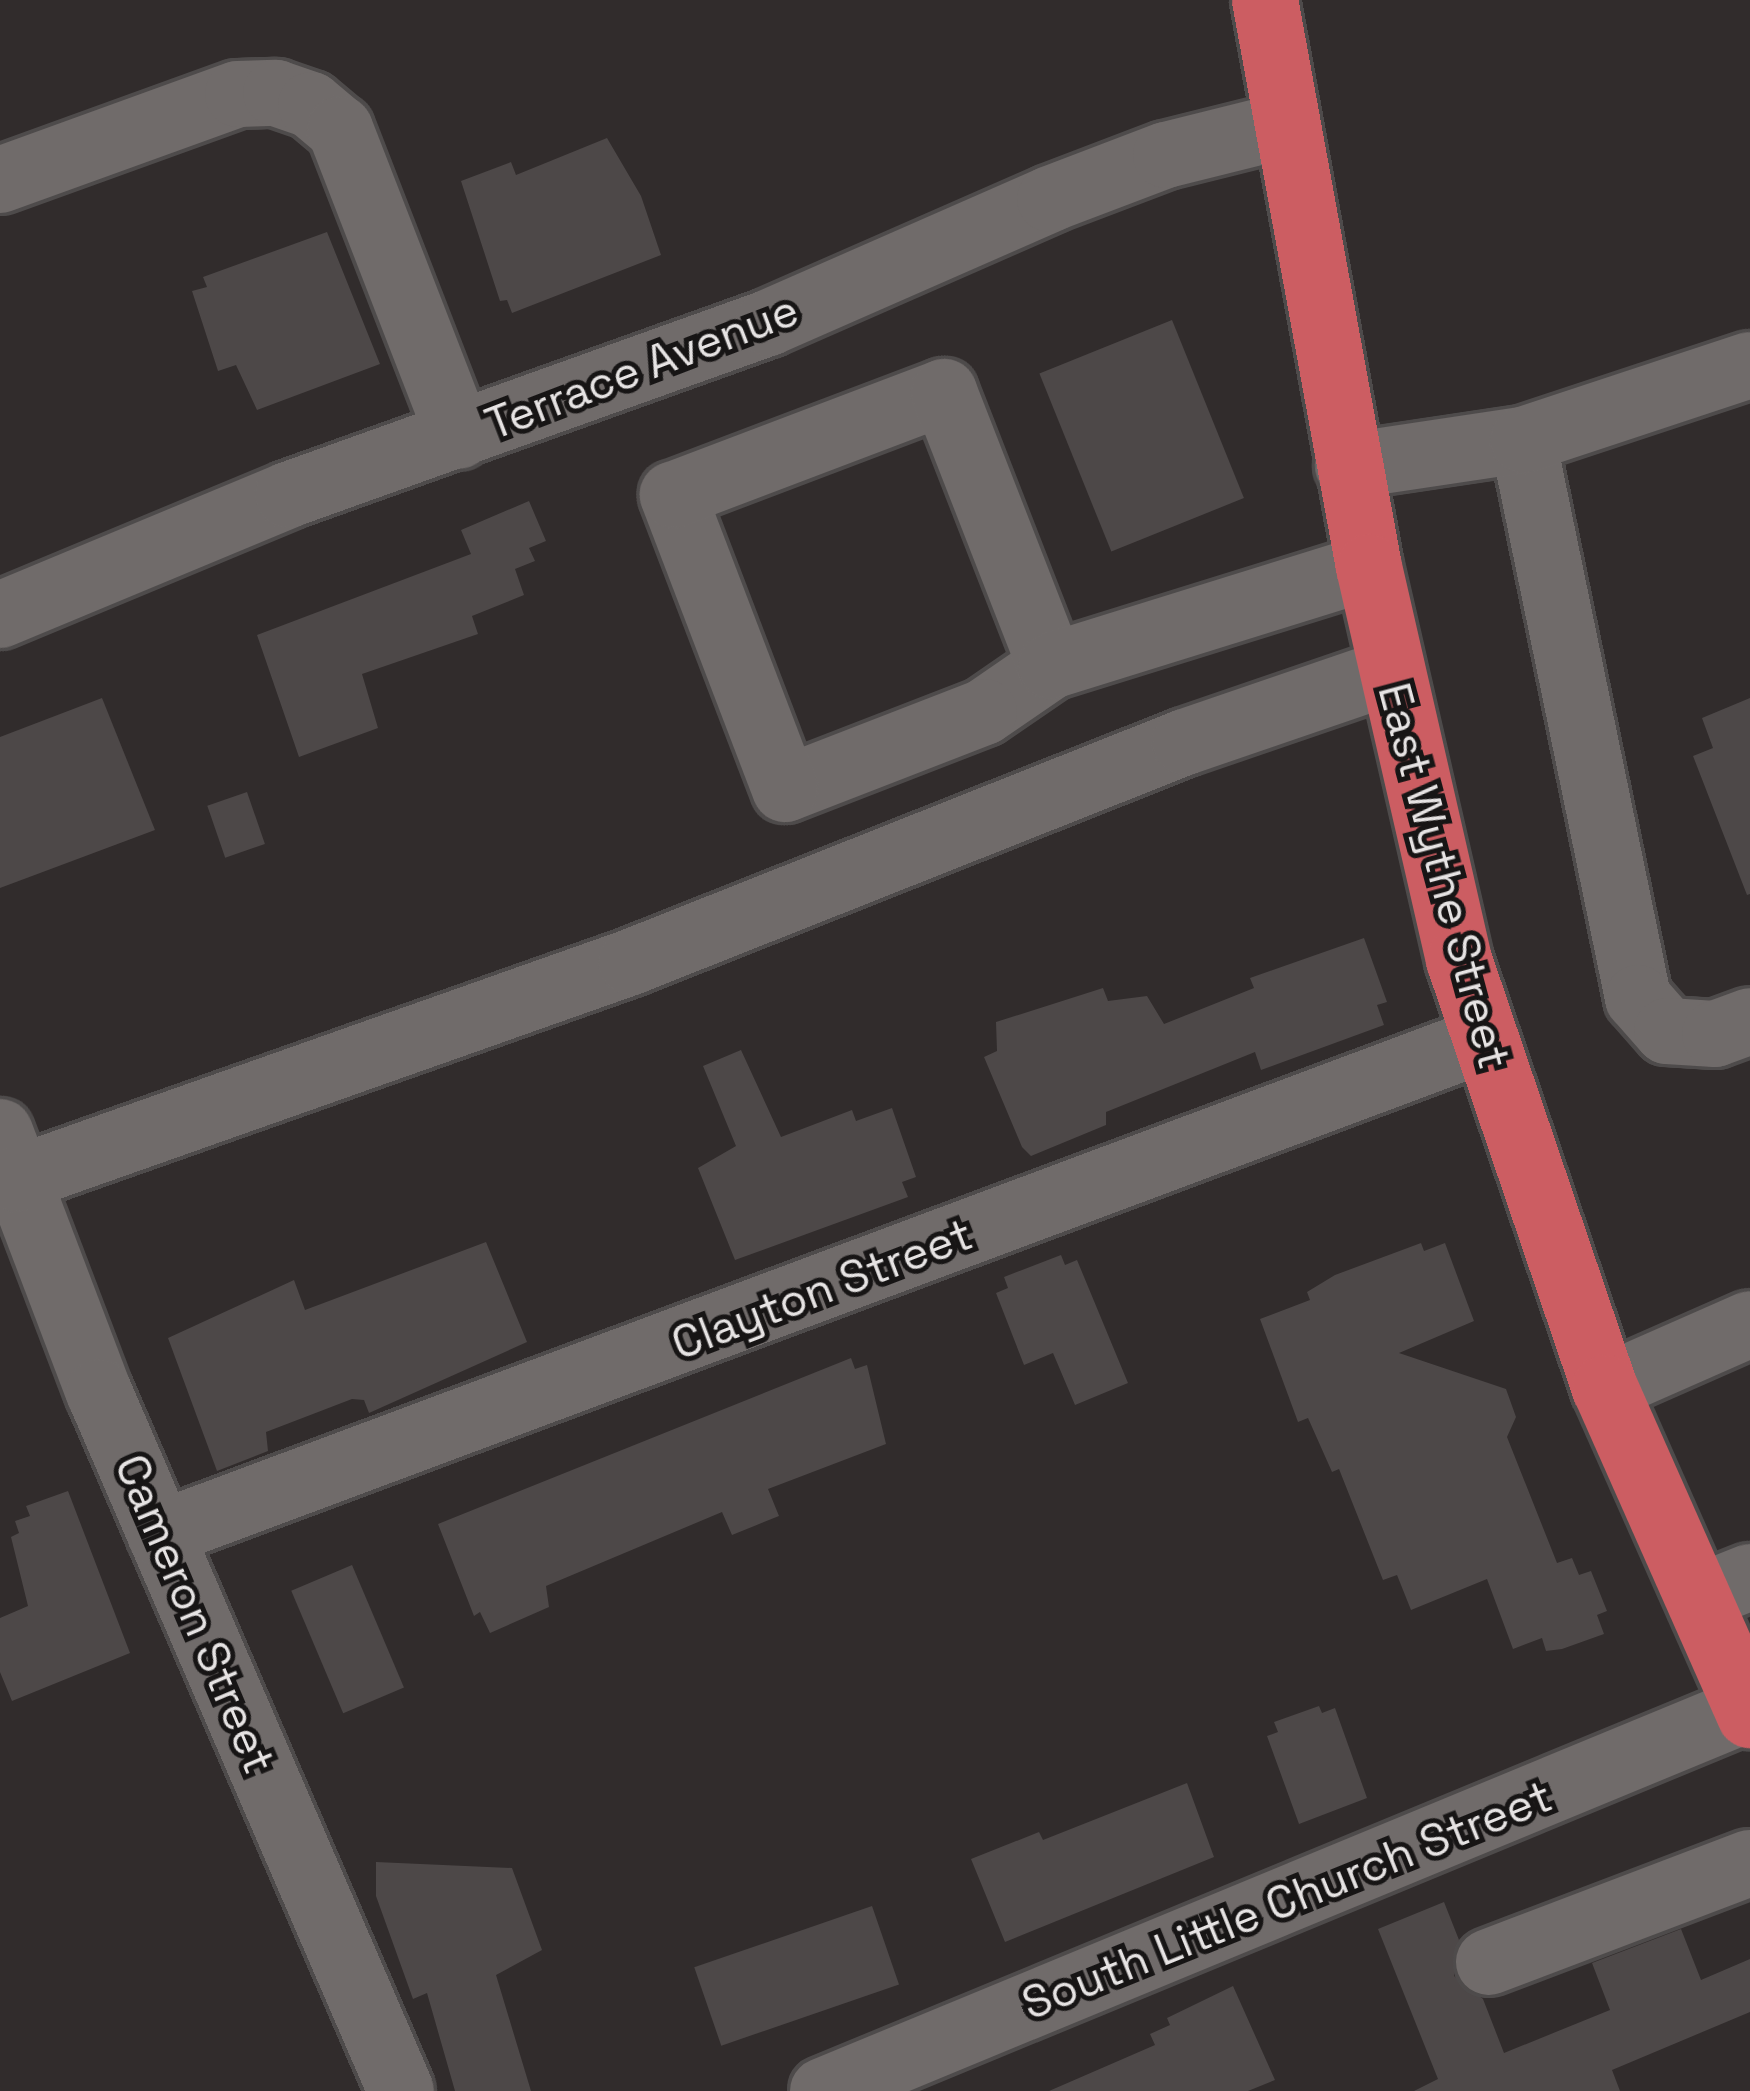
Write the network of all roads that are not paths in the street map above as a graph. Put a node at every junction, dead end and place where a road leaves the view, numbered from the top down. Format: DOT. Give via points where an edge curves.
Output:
graph roads {
  1 [pos="1265,0"];
  2 [pos="1286,124"];
  3 [pos="0,180"];
  4 [pos="1750,365"];
  5 [pos="459,436"];
  6 [pos="1523,440"];
  7 [pos="1348,466"];
  8 [pos="1369,567"];
  9 [pos="0,615"];
  10 [pos="1051,666"];
  11 [pos="1390,672"];
  12 [pos="1750,1021"];
  13 [pos="1483,1040"];
  14 [pos="9,1155"];
  15 [pos="1750,1324"];
  16 [pos="1605,1388"];
  17 [pos="160,1534"];
  18 [pos="1725,1587"];
  19 [pos="1749,1711"];
  20 [pos="1750,1863"];
  21 [pos="1489,1962"];
  22 [pos="401,2091"];
  23 [pos="824,2091"];
  1 -- 2 [label="highway, East Wythe Street"];
  2 -- 5 [label="street, Terrace Avenue" via="1108,177 768,323"];
  2 -- 7 [label="highway, East Wythe Street"];
  3 -- 5 [label="street" via="238,94 276,93 311,104 340,129"];
  4 -- 6 [label="street"];
  5 -- 9 [label="street, Terrace Avenue" via="288,495"];
  6 -- 7 [label="street"];
  6 -- 12 [label="street" via="1638,998 1667,1031 1715,1034"];
  7 -- 8 [label="highway, East Wythe Street"];
  8 -- 10 [label="street"];
  8 -- 11 [label="highway, East Wythe Street"];
  10 -- 10 [label="street" via="944,392 673,495 785,789 984,712"];
  11 -- 13 [label="highway, East Wythe Street"];
  11 -- 14 [label="street" via="1185,742 631,962"];
  13 -- 16 [label="highway, East Wythe Street"];
  13 -- 17 [label="street, Clayton Street"];
  14 -- 17 [label="street, Cameron Street"];
  15 -- 16 [label="street"];
  16 -- 18 [label="highway, East Wythe Street"];
  17 -- 22 [label="street, Cameron Street"];
  18 -- 19 [label="highway, East Wythe Street"];
  19 -- 23 [label="street, South Little Church Street"];
  20 -- 21 [label="street"];
}
